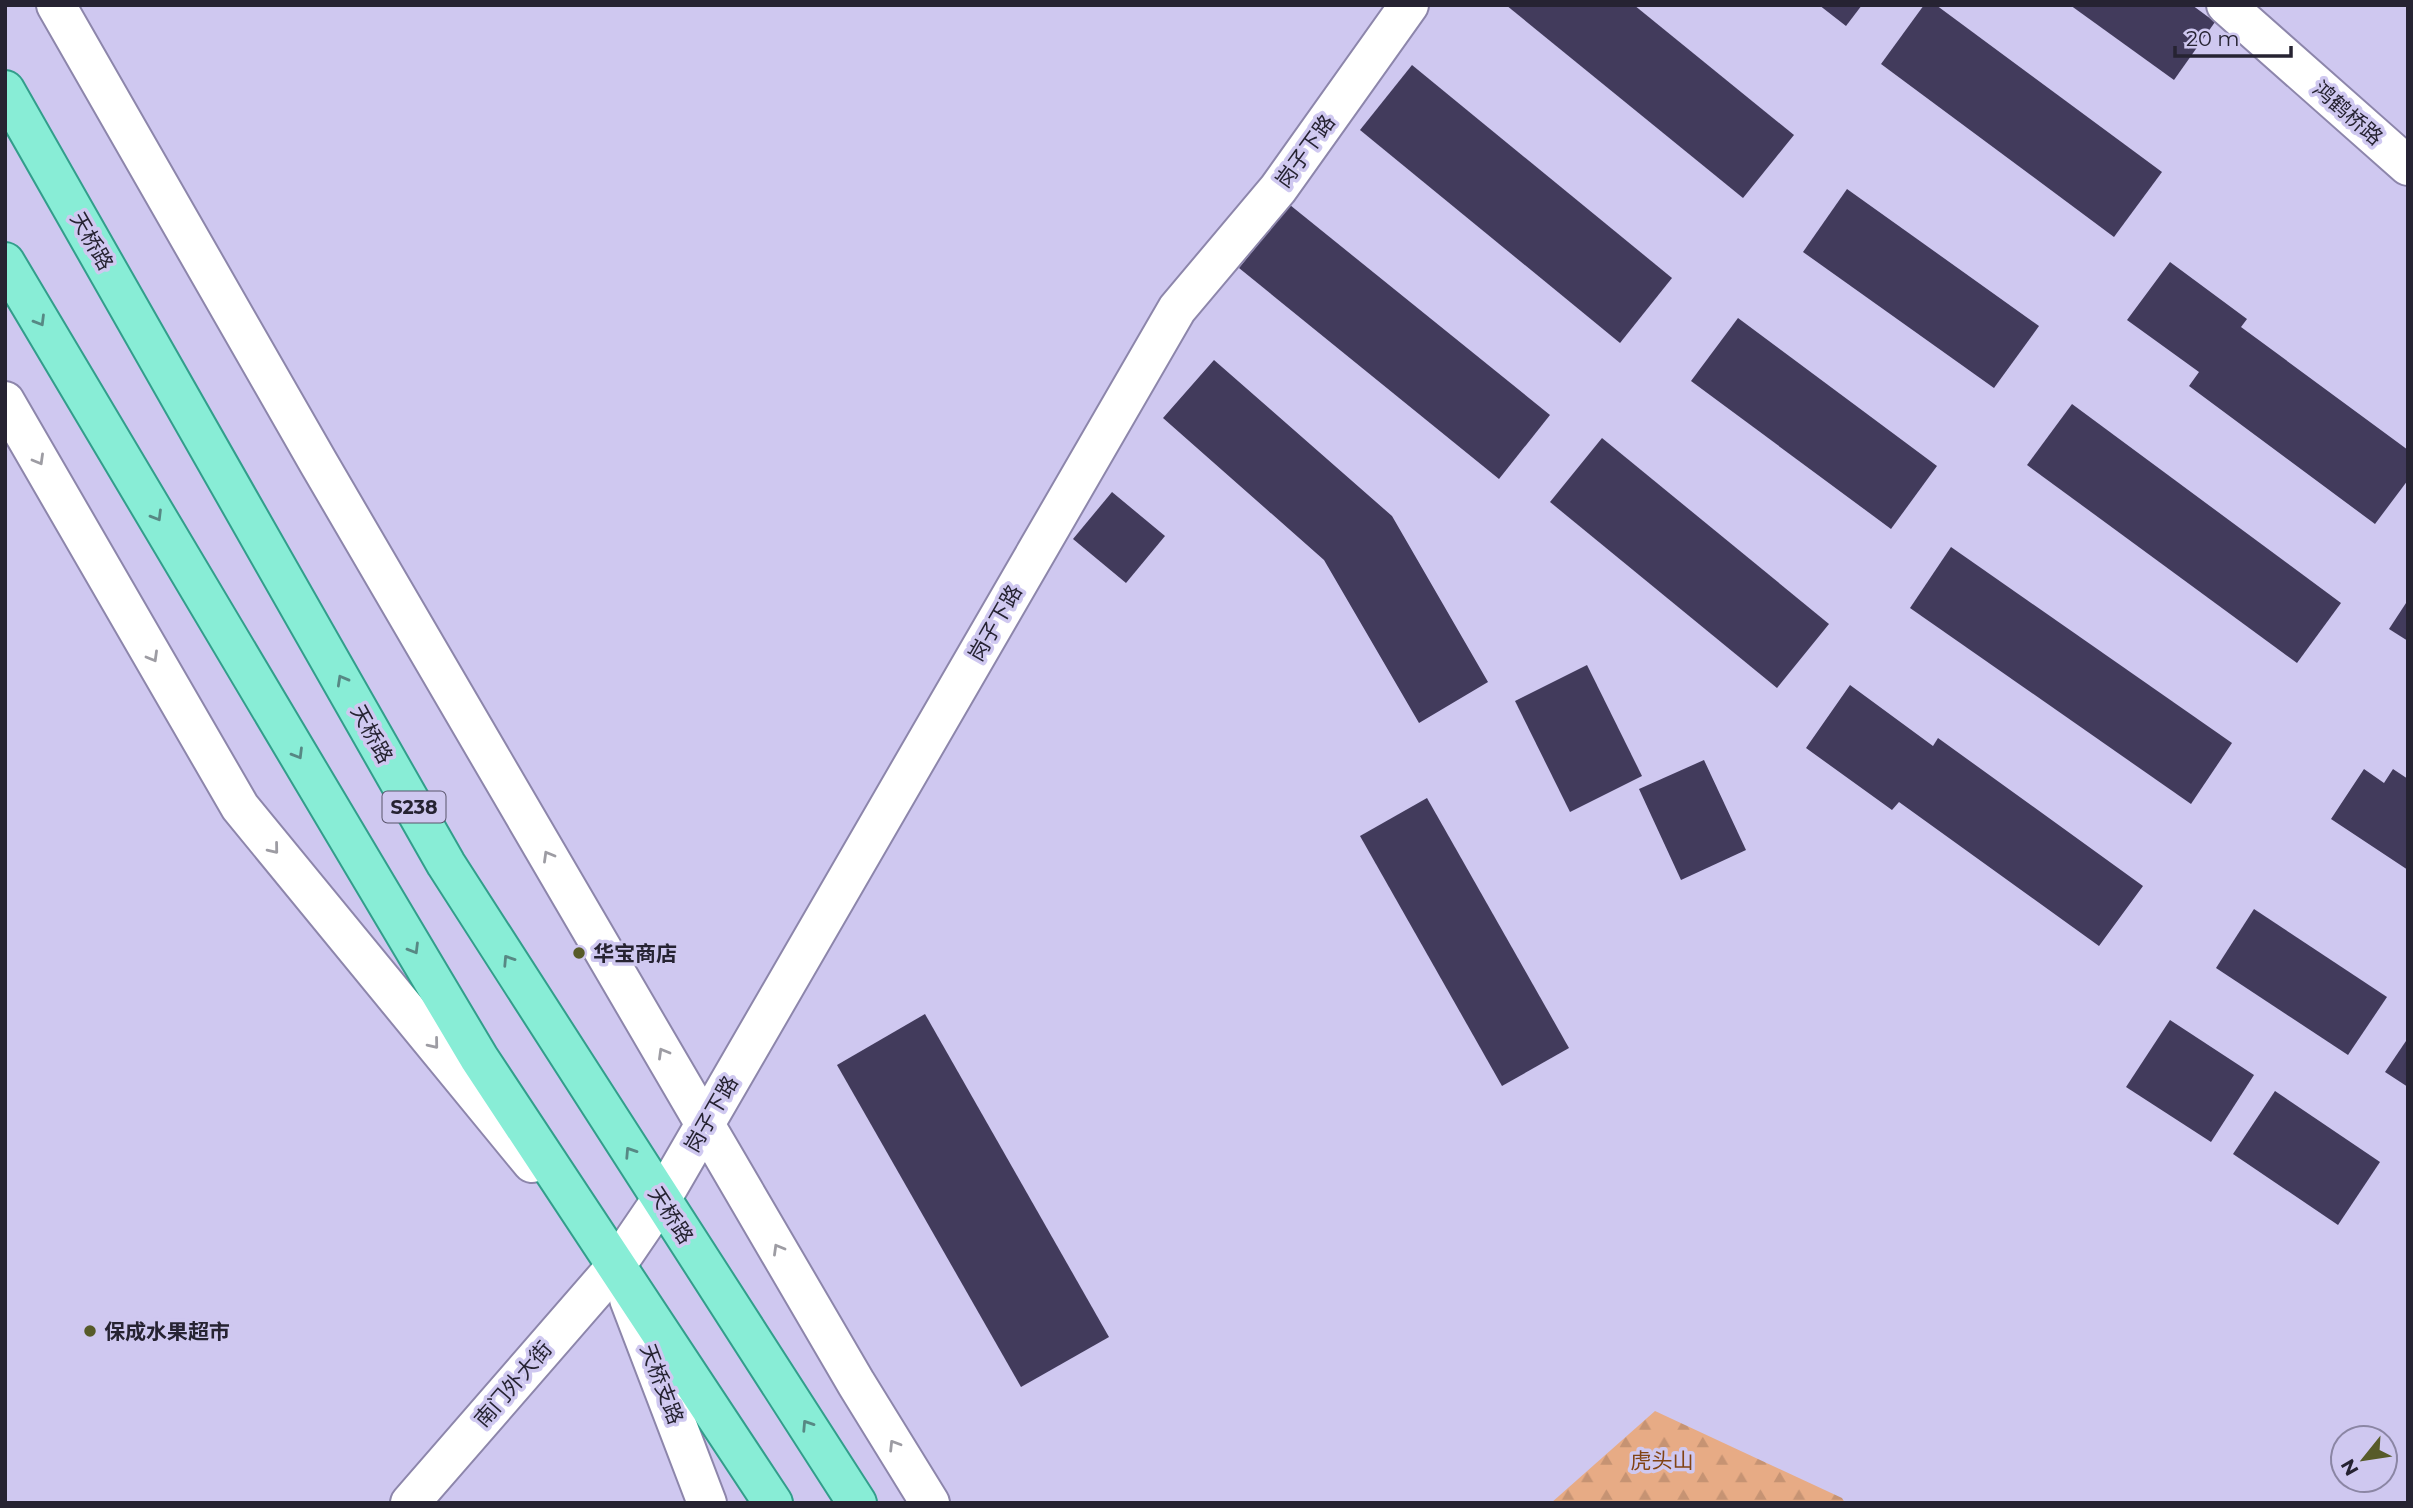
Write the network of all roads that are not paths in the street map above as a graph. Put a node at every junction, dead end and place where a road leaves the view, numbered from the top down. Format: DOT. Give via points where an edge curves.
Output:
graph roads {
  1 [pos="56,5"];
  2 [pos="1409,5"];
  3 [pos="2226,5"];
  4 [pos="5,90"];
  5 [pos="2408,166"];
  6 [pos="5,262"];
  7 [pos="5,401"];
  8 [pos="705,1125"];
  9 [pos="661,1200"];
  10 [pos="616,1266"];
  11 [pos="410,1503"];
  12 [pos="707,1503"];
  13 [pos="772,1503"];
  14 [pos="858,1503"];
  15 [pos="930,1503"];
  8 -- 1 [label="street, one-way"];
  2 -- 8 [label="street, 岗子下路" via="1278,189 1177,309"];
  3 -- 5 [label="street, 鸿鹤桥路"];
  9 -- 4 [label="main road, 天桥路 / S238, one-way" via="446,864"];
  6 -- 10 [label="main road, one-way" via="479,1058"];
  7 -- 10 [label="street, 天桥支路, one-way" via="240,807"];
  8 -- 9 [label="street, 岗子下路"];
  15 -- 8 [label="street, one-way"];
  9 -- 10 [label="street, 岗子下路"];
  14 -- 9 [label="main road, 天桥路 / S238, one-way"];
  10 -- 11 [label="street, 南门外大街"];
  10 -- 12 [label="street, 天桥支路"];
  10 -- 13 [label="main road"];
}
